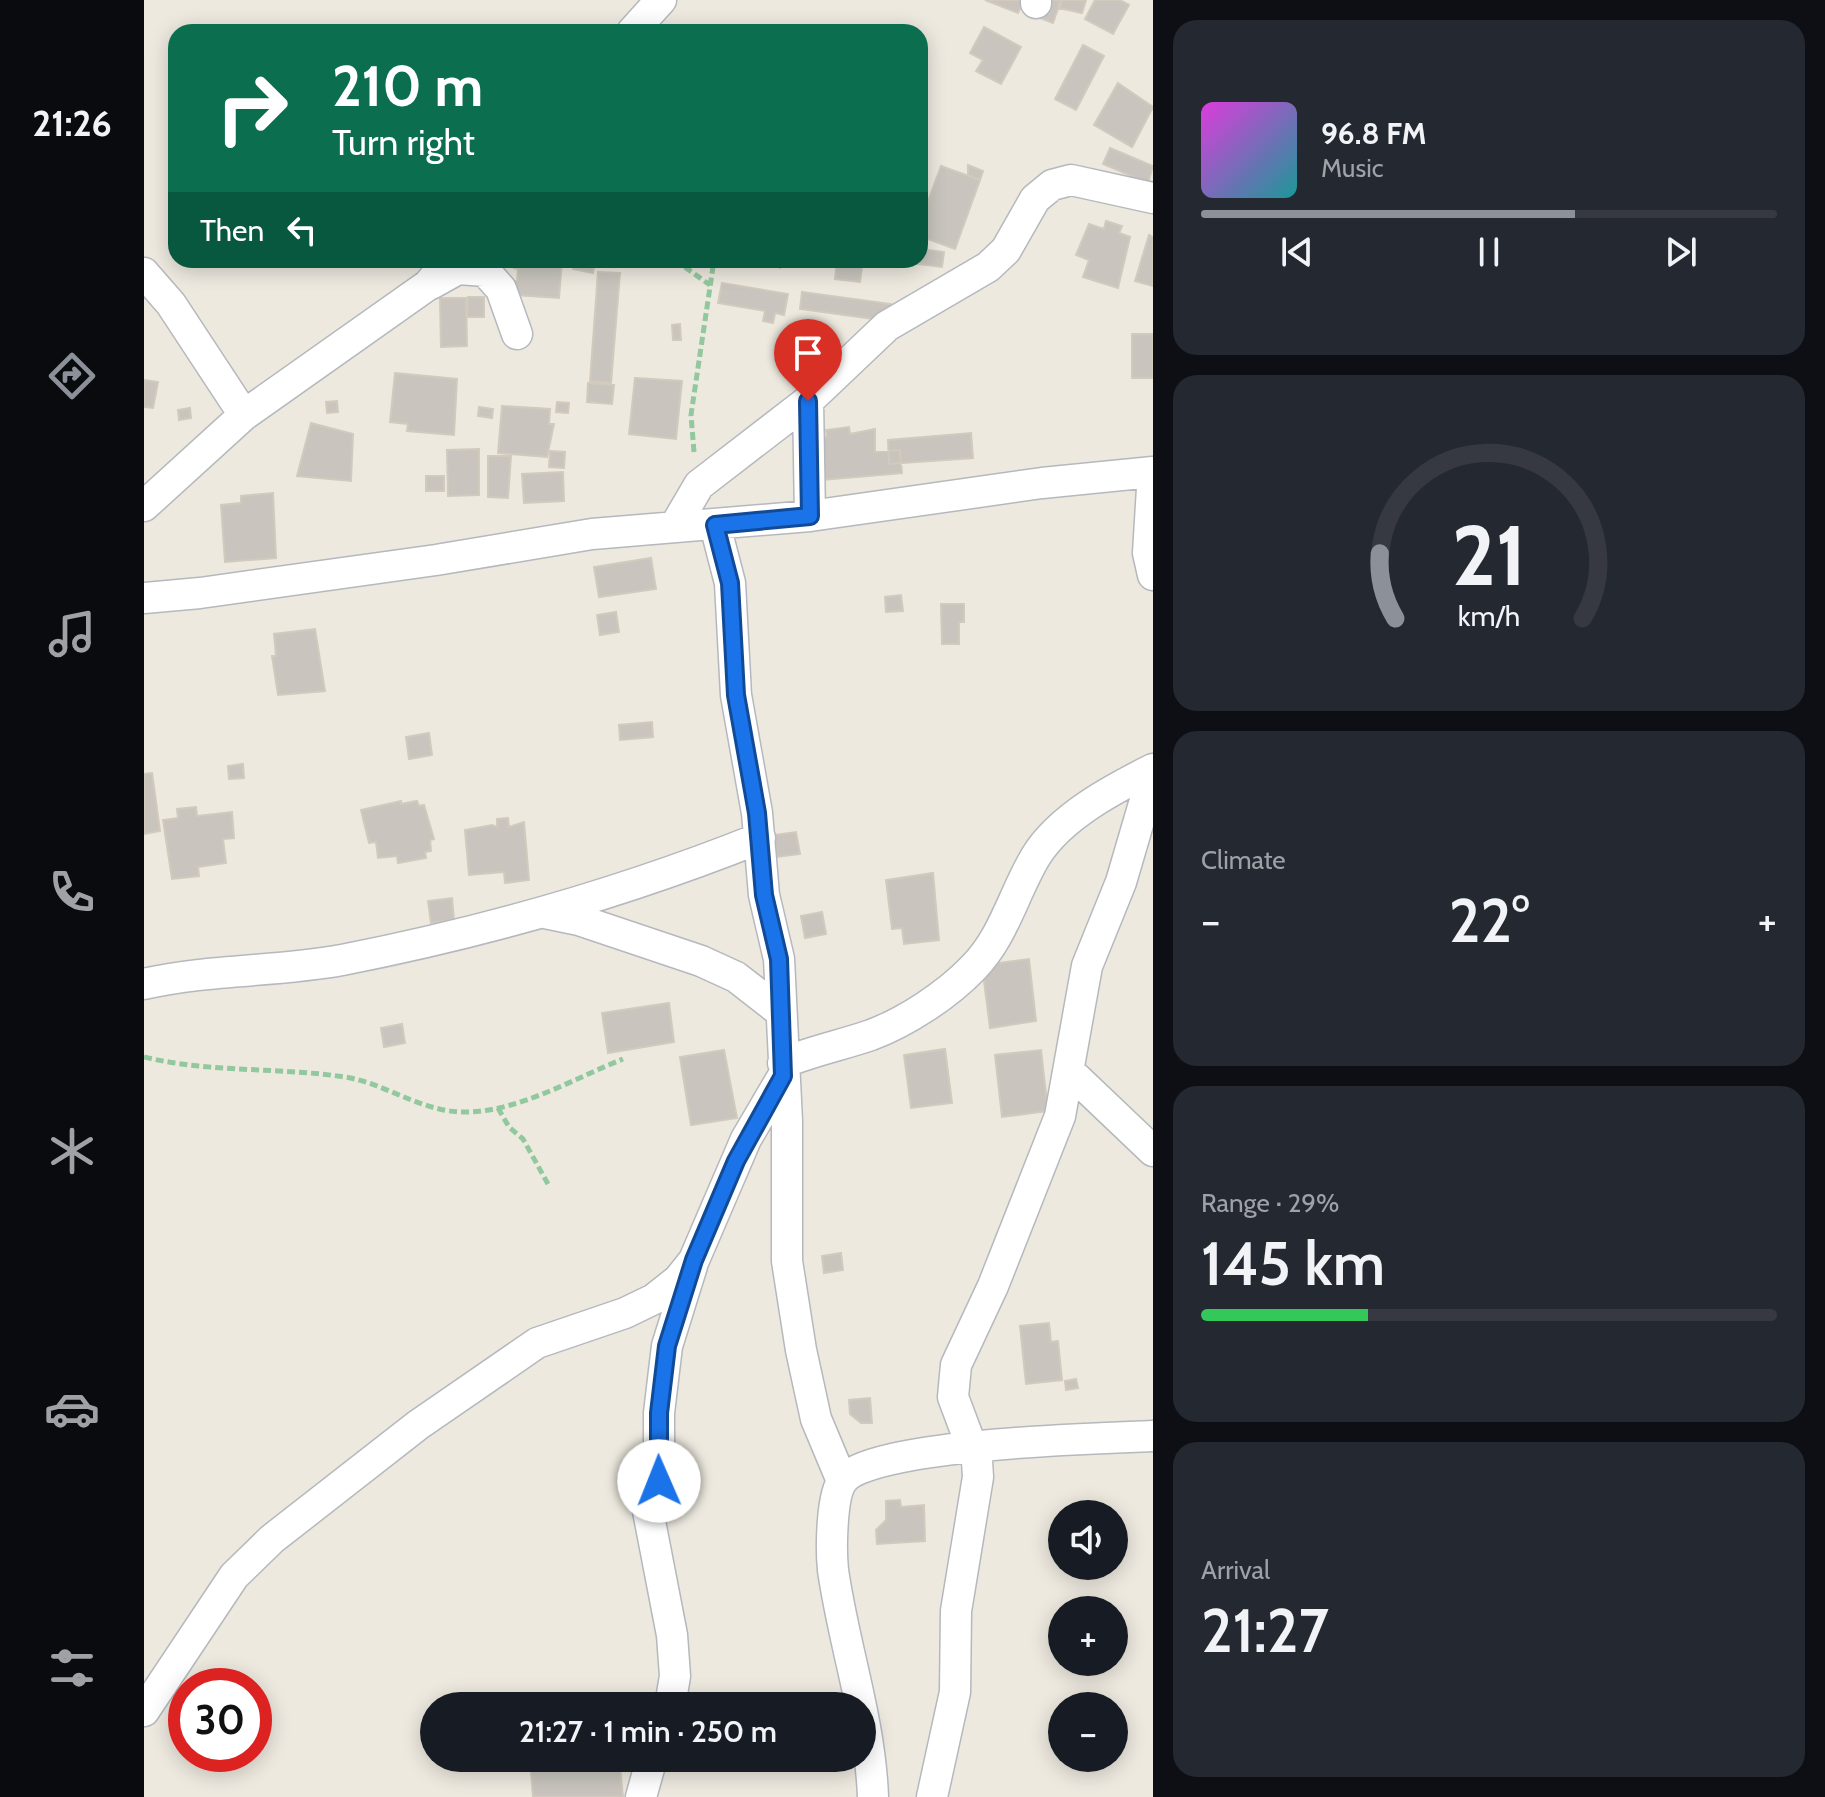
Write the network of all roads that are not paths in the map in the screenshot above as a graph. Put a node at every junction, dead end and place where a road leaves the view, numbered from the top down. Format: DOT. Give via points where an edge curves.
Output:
graph roads {
  1 [pos="661,0"];
  2 [pos="639,24"];
  3 [pos="1153,198"];
  4 [pos="442,268"];
  5 [pos="144,273"];
  6 [pos="428,285"];
  7 [pos="517,334"];
  8 [pos="808,401"];
  9 [pos="244,415"];
  10 [pos="1153,472"];
  11 [pos="144,506"];
  12 [pos="810,516"];
  13 [pos="715,525"];
  14 [pos="675,526"];
  15 [pos="1153,575"];
  16 [pos="144,598"];
  17 [pos="1153,771"];
  18 [pos="760,838"];
  19 [pos="539,913"];
  20 [pos="144,984"];
  21 [pos="781,1012"];
  22 [pos="783,1070"];
  23 [pos="1069,1071"];
  24 [pos="1153,1151"];
  25 [pos="694,1260"];
  26 [pos="1153,1436"];
  27 [pos="971,1447"];
  28 [pos="842,1481"];
  29 [pos="672,1692"];
  30 [pos="144,1711"];
  31 [pos="648,1772"];
  32 [pos="641,1797"];
  33 [pos="873,1797"];
  34 [pos="932,1797"];
  1 -- 2 [label="street"];
  3 -- 8 [label="street" via="1071,180 1052,185 1035,199 1006,250 988,267 887,326"];
  4 -- 6 [label="street"];
  5 -- 9 [label="street" via="171,304"];
  6 -- 7 [label="street" via="458,269 485,271 501,289"];
  6 -- 9 [label="street"];
  8 -- 12 [label="street"];
  8 -- 14 [label="street" via="699,485"];
  9 -- 11 [label="street"];
  10 -- 12 [label="street"];
  10 -- 15 [label="street" via="1148,553"];
  12 -- 13 [label="street"];
  13 -- 14 [label="street"];
  13 -- 18 [label="street" via="730,583 736,695"];
  14 -- 16 [label="street"];
  17 -- 22 [label="street" via="1054,832 991,946 952,986 902,1020 871,1035 824,1047"];
  17 -- 23 [label="street" via="1121,882 1087,966"];
  18 -- 19 [label="street" via="606,895"];
  18 -- 21 [label="street" via="764,895 779,959"];
  19 -- 20 [label="street" via="341,960"];
  19 -- 21 [label="street" via="579,920 701,961 736,977"];
  21 -- 22 [label="street"];
  22 -- 25 [label="street" via="746,1139"];
  22 -- 28 [label="street" via="787,1261 816,1419"];
  23 -- 24 [label="street"];
  23 -- 27 [label="street" via="1060,1116 956,1365 953,1397"];
  25 -- 29 [label="street" via="664,1361 661,1464 647,1523 672,1635"];
  25 -- 30 [label="street" via="654,1299 537,1343 418,1425 272,1539 234,1576"];
  26 -- 27 [label="street"];
  27 -- 28 [label="street" via="857,1468"];
  27 -- 34 [label="street" via="978,1477 956,1611 955,1692"];
  28 -- 33 [label="street" via="834,1515 833,1568 869,1733"];
  31 -- 32 [label="street"];
}
